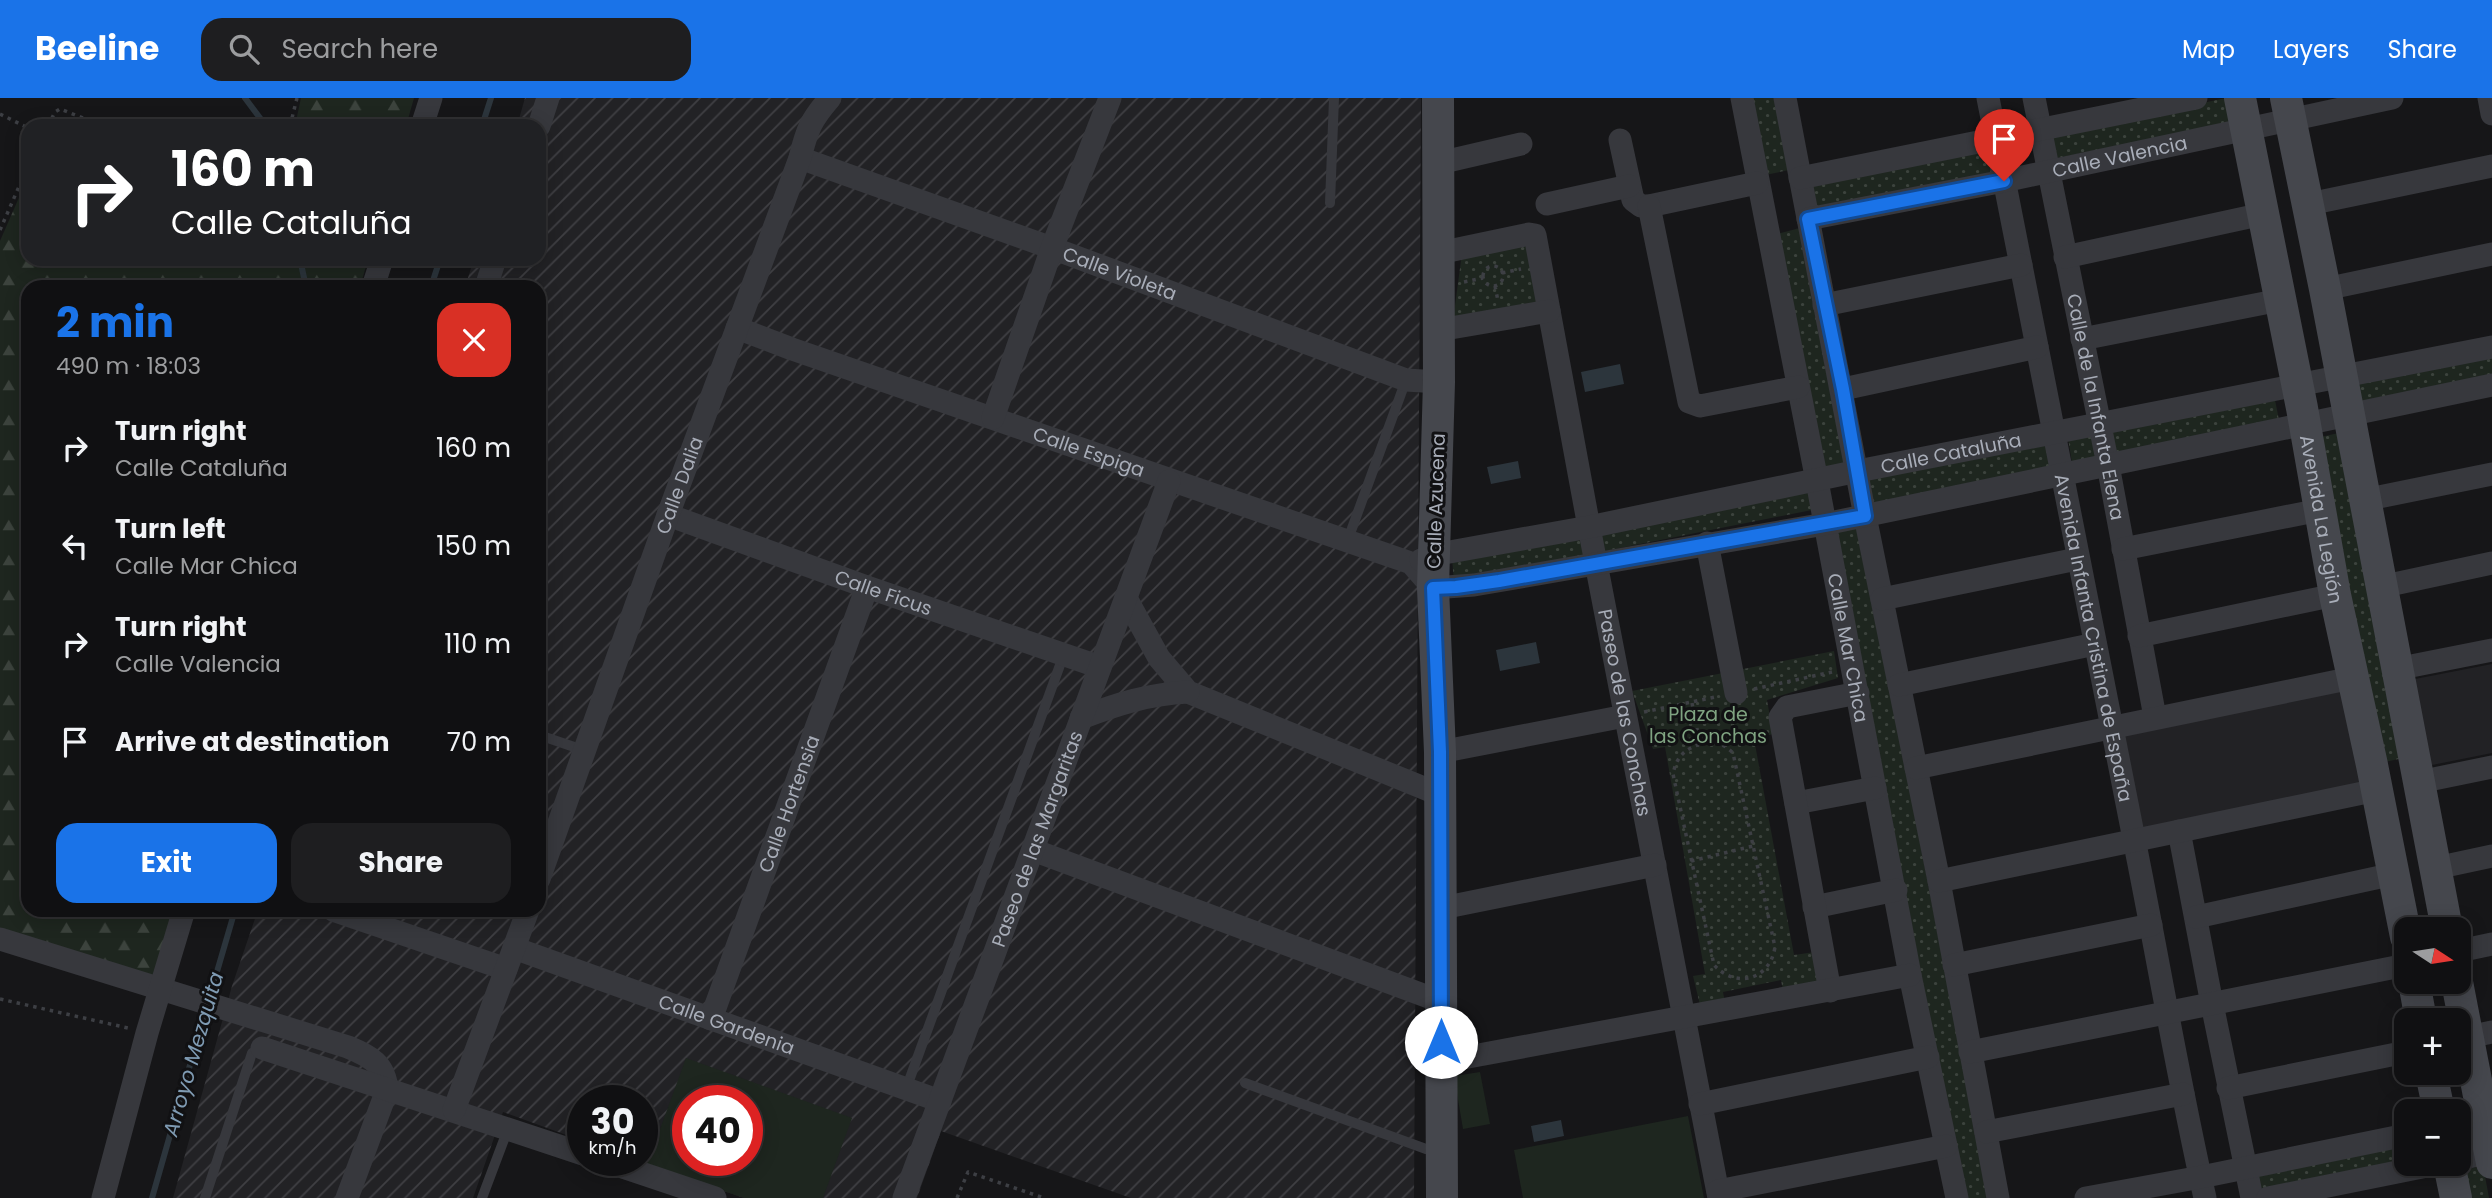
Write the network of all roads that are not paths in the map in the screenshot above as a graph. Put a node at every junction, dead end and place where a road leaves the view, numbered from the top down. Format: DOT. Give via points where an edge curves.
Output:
graph roads {
  1 [pos="431,98"];
  2 [pos="548,98"];
  3 [pos="830,98"];
  4 [pos="1110,98"];
  5 [pos="1334,98"];
  6 [pos="1438,98"];
  7 [pos="1742,98"];
  8 [pos="1786,98"];
  9 [pos="1988,98"];
  10 [pos="2034,98"];
  11 [pos="2196,98"];
  12 [pos="2392,98"];
  13 [pos="2489,98"];
  14 [pos="2288,108"];
  15 [pos="2243,113"];
  16 [pos="2492,114"];
  17 [pos="424,119"];
  18 [pos="541,119"];
  19 [pos="2040,129"];
  20 [pos="1996,138"];
  21 [pos="1620,140"];
  22 [pos="1521,144"];
  23 [pos="800,158"];
  24 [pos="1439,163"];
  25 [pos="2492,166"];
  26 [pos="2049,171"];
  27 [pos="1800,178"];
  28 [pos="2004,181"];
  29 [pos="1757,183"];
  30 [pos="1629,186"];
  31 [pos="1330,203"];
  32 [pos="1547,204"];
  33 [pos="2309,204"];
  34 [pos="1649,206"];
  35 [pos="2263,214"];
  36 [pos="1808,219"];
  37 [pos="1052,248"];
  38 [pos="1439,253"];
  39 [pos="2492,254"];
  40 [pos="2064,257"];
  41 [pos="2021,265"];
  42 [pos="2325,289"];
  43 [pos="2280,300"];
  44 [pos="1824,304"];
  45 [pos="1549,311"];
  46 [pos="737,328"];
  47 [pos="1439,330"];
  48 [pos="2082,339"];
  49 [pos="2492,346"];
  50 [pos="2037,347"];
  51 [pos="2340,377"];
  52 [pos="1406,380"];
  53 [pos="1439,382"];
  54 [pos="2297,385"];
  55 [pos="2492,385"];
  56 [pos="1798,387"];
  57 [pos="1843,389"];
  58 [pos="2347,413"];
  59 [pos="993,418"];
  60 [pos="2305,423"];
  61 [pos="2098,424"];
  62 [pos="2054,434"];
  63 [pos="2108,465"];
  64 [pos="1858,471"];
  65 [pos="2062,474"];
  66 [pos="2492,474"];
  67 [pos="1169,481"];
  68 [pos="1817,481"];
  69 [pos="2364,500"];
  70 [pos="2320,510"];
  71 [pos="668,515"];
  72 [pos="1865,516"];
  73 [pos="1825,524"];
  74 [pos="1588,527"];
  75 [pos="1347,542"];
  76 [pos="1707,543"];
  77 [pos="2123,549"];
  78 [pos="1422,559"];
  79 [pos="2077,559"];
  80 [pos="2492,563"];
  81 [pos="1596,564"];
  82 [pos="867,587"];
  83 [pos="2380,587"];
  84 [pos="1433,588"];
  85 [pos="2335,595"];
  86 [pos="1126,598"];
  87 [pos="1882,599"];
  88 [pos="2139,636"];
  89 [pos="2095,644"];
  90 [pos="2492,650"];
  91 [pos="1064,653"];
  92 [pos="1100,667"];
  93 [pos="2396,669"];
  94 [pos="2352,678"];
  95 [pos="1899,685"];
  96 [pos="1188,692"];
  97 [pos="1736,692"];
  98 [pos="1858,693"];
  99 [pos="1625,716"];
  100 [pos="2155,717"];
  101 [pos="1081,718"];
  102 [pos="2111,727"];
  103 [pos="546,737"];
  104 [pos="586,751"];
  105 [pos="1440,752"];
  106 [pos="2492,767"];
  107 [pos="1916,768"];
  108 [pos="2419,782"];
  109 [pos="1875,788"];
  110 [pos="2377,790"];
  111 [pos="1441,794"];
  112 [pos="1796,803"];
  113 [pos="2179,831"];
  114 [pos="2134,840"];
  115 [pos="1033,850"];
  116 [pos="2492,856"];
  117 [pos="546,860"];
  118 [pos="1655,865"];
  119 [pos="2436,868"];
  120 [pos="2394,874"];
  121 [pos="1939,881"];
  122 [pos="1896,890"];
  123 [pos="1814,907"];
  124 [pos="1442,908"];
  125 [pos="183,917"];
  126 [pos="358,917"];
  127 [pos="525,917"];
  128 [pos="2196,917"];
  129 [pos="2402,917"];
  130 [pos="2445,917"];
  131 [pos="2151,925"];
  132 [pos="0,939"];
  133 [pos="2492,944"];
  134 [pos="2471,948"];
  135 [pos="510,959"];
  136 [pos="1955,965"];
  137 [pos="2394,967"];
  138 [pos="1910,975"];
  139 [pos="167,990"];
  140 [pos="1830,991"];
  141 [pos="2462,994"];
  142 [pos="1442,1002"];
  143 [pos="2211,1004"];
  144 [pos="2167,1013"];
  145 [pos="1686,1018"];
  146 [pos="711,1020"];
  147 [pos="2480,1035"];
  148 [pos="262,1048"];
  149 [pos="1970,1052"];
  150 [pos="2394,1054"];
  151 [pos="1928,1057"];
  152 [pos="1441,1062"];
  153 [pos="1245,1083"];
  154 [pos="2228,1088"];
  155 [pos="906,1089"];
  156 [pos="387,1090"];
  157 [pos="2183,1094"];
  158 [pos="940,1101"];
  159 [pos="1700,1104"];
  160 [pos="454,1110"];
  161 [pos="2478,1120"];
  162 [pos="508,1129"];
  163 [pos="1986,1132"];
  164 [pos="2394,1137"];
  165 [pos="1946,1146"];
  166 [pos="567,1149"];
  167 [pos="1442,1151"];
  168 [pos="2491,1156"];
  169 [pos="2471,1158"];
  170 [pos="2246,1168"];
  171 [pos="2394,1173"];
  172 [pos="650,1176"];
  173 [pos="2451,1176"];
  174 [pos="2203,1188"];
  175 [pos="1718,1195"];
  176 [pos="103,1198"];
  177 [pos="205,1198"];
  178 [pos="347,1198"];
  179 [pos="482,1198"];
  180 [pos="715,1198"];
  181 [pos="904,1198"];
  182 [pos="1443,1198"];
  183 [pos="1957,1198"];
  184 [pos="1998,1198"];
  185 [pos="2086,1198"];
  186 [pos="2252,1198"];
  187 [pos="2268,1198"];
  188 [pos="2456,1198"];
  1 -- 17 [label="street"];
  2 -- 18 [label="street"];
  3 -- 23 [label="street, Calle Dalia" via="813,117"];
  4 -- 37 [label="street"];
  5 -- 31 [label="lane"];
  6 -- 24 [label="street, Calle Azucena"];
  7 -- 29 [label="street, Calle Mar Chica"];
  8 -- 27 [label="street"];
  9 -- 20 [label="street, Avenida Infanta Cristina de España"];
  10 -- 19 [label="street, Calle de la Infanta Elena"];
  11 -- 19 [label="street"];
  12 -- 14 [label="street, Calle Valencia"];
  13 -- 16 [label="street"];
  14 -- 15 [label="street, Calle Valencia"];
  14 -- 33 [label="street"];
  15 -- 26 [label="street, Calle Valencia"];
  15 -- 35 [label="street, Avenida La Legión"];
  19 -- 20 [label="street"];
  19 -- 26 [label="street, Calle de la Infanta Elena"];
  20 -- 27 [label="street"];
  20 -- 28 [label="street, Avenida Infanta Cristina de España"];
  21 -- 30 [label="street"];
  22 -- 24 [label="street"];
  23 -- 37 [label="street, Calle Violeta"];
  23 -- 46 [label="street, Calle Dalia"];
  24 -- 38 [label="street, Calle Azucena"];
  25 -- 33 [label="street"];
  26 -- 28 [label="street, Calle Valencia"];
  26 -- 40 [label="street, Calle de la Infanta Elena"];
  27 -- 36 [label="street"];
  28 -- 36 [label="street, Calle Valencia"];
  28 -- 41 [label="street, Avenida Infanta Cristina de España"];
  29 -- 34 [label="street"];
  29 -- 56 [label="street, Calle Mar Chica"];
  30 -- 32 [label="street"];
  30 -- 34 [label="street" via="1635,203"];
  33 -- 42 [label="street"];
  34 -- 56 [label="street" via="1689,402 1700,406"];
  35 -- 40 [label="street"];
  35 -- 43 [label="street, Avenida La Legión"];
  36 -- 44 [label="street"];
  37 -- 52 [label="street, Calle Violeta"];
  37 -- 59 [label="street"];
  38 -- 45 [label="street, Paseo de las Conchas" via="1535,235"];
  38 -- 47 [label="street, Calle Azucena"];
  39 -- 42 [label="street"];
  40 -- 48 [label="street, Calle de la Infanta Elena"];
  41 -- 44 [label="street"];
  41 -- 50 [label="street, Avenida Infanta Cristina de España"];
  42 -- 51 [label="street"];
  43 -- 48 [label="street"];
  43 -- 54 [label="street, Avenida La Legión"];
  44 -- 57 [label="street"];
  45 -- 47 [label="street"];
  45 -- 74 [label="street, Paseo de las Conchas"];
  46 -- 59 [label="street, Calle Espiga"];
  46 -- 71 [label="street, Calle Dalia"];
  47 -- 53 [label="street, Calle Azucena"];
  48 -- 61 [label="street, Calle de la Infanta Elena"];
  49 -- 51 [label="street, Calle Cataluña"];
  50 -- 57 [label="street"];
  50 -- 62 [label="street, Avenida Infanta Cristina de España"];
  51 -- 54 [label="street, Calle Cataluña"];
  51 -- 58 [label="street"];
  52 -- 53 [label="street, Calle Violeta"];
  52 -- 75 [label="lane"];
  53 -- 78 [label="street, Calle Azucena"];
  54 -- 60 [label="street, Avenida La Legión"];
  54 -- 61 [label="street, Calle Cataluña"];
  55 -- 58 [label="street"];
  56 -- 68 [label="street, Calle Mar Chica"];
  57 -- 64 [label="street"];
  58 -- 60 [label="street"];
  58 -- 69 [label="street"];
  59 -- 67 [label="street, Calle Espiga"];
  60 -- 63 [label="street"];
  60 -- 70 [label="street, Avenida La Legión"];
  61 -- 62 [label="street, Calle Cataluña"];
  61 -- 63 [label="street, Calle de la Infanta Elena"];
  62 -- 64 [label="street, Calle Cataluña"];
  62 -- 65 [label="street, Avenida Infanta Cristina de España"];
  63 -- 65 [label="street"];
  63 -- 77 [label="street, Calle de la Infanta Elena"];
  64 -- 68 [label="street, Calle Cataluña"];
  64 -- 72 [label="street"];
  65 -- 72 [label="street"];
  65 -- 79 [label="street, Avenida Infanta Cristina de España"];
  66 -- 69 [label="street"];
  67 -- 75 [label="street, Calle Espiga"];
  67 -- 86 [label="street, Paseo de las Margaritas"];
  68 -- 73 [label="street, Calle Mar Chica"];
  68 -- 74 [label="street, Calle Cataluña"];
  69 -- 83 [label="street"];
  70 -- 77 [label="street"];
  70 -- 85 [label="street, Avenida La Legión"];
  71 -- 82 [label="street, Calle Ficus"];
  71 -- 104 [label="street, Calle Dalia"];
  72 -- 73 [label="street"];
  72 -- 87 [label="street"];
  73 -- 76 [label="street"];
  73 -- 98 [label="street, Calle Mar Chica"];
  74 -- 78 [label="street, Calle Cataluña"];
  74 -- 81 [label="street, Paseo de las Conchas"];
  75 -- 78 [label="street, Calle Espiga"];
  76 -- 81 [label="street"];
  76 -- 97 [label="street"];
  77 -- 88 [label="street, Calle de la Infanta Elena"];
  78 -- 84 [label="street, Calle Azucena"];
  79 -- 87 [label="street"];
  79 -- 89 [label="street, Avenida Infanta Cristina de España"];
  80 -- 83 [label="street"];
  81 -- 84 [label="street"];
  81 -- 99 [label="street, Paseo de las Conchas"];
  82 -- 91 [label="street, Calle Ficus"];
  82 -- 146 [label="street, Calle Hortensia"];
  83 -- 93 [label="street"];
  84 -- 105 [label="street, Calle Azucena"];
  85 -- 88 [label="street"];
  85 -- 94 [label="street, Avenida La Legión"];
  86 -- 92 [label="street, Paseo de las Margaritas"];
  86 -- 96 [label="street" via="1159,658"];
  87 -- 95 [label="street"];
  88 -- 100 [label="street, Calle de la Infanta Elena"];
  89 -- 95 [label="street"];
  89 -- 102 [label="street, Avenida Infanta Cristina de España"];
  90 -- 93 [label="street"];
  91 -- 92 [label="street, Calle Ficus"];
  91 -- 155 [label="lane"];
  92 -- 101 [label="street, Paseo de las Margaritas"];
  93 -- 108 [label="street"];
  94 -- 100 [label="street"];
  94 -- 110 [label="street, Avenida La Legión"];
  95 -- 107 [label="street"];
  96 -- 101 [label="street" via="1134,699"];
  96 -- 111 [label="street"];
  98 -- 109 [label="street, Calle Mar Chica"];
  98 -- 112 [label="street" via="1787,707 1783,712 1780,724"];
  99 -- 105 [label="street"];
  99 -- 118 [label="street, Paseo de las Conchas"];
  100 -- 102 [label="street"];
  101 -- 115 [label="street, Paseo de las Margaritas"];
  102 -- 107 [label="street"];
  102 -- 114 [label="street, Avenida Infanta Cristina de España"];
  103 -- 104 [label="lane"];
  104 -- 117 [label="street, Calle Dalia"];
  105 -- 111 [label="street, Calle Azucena"];
  106 -- 108 [label="street"];
  107 -- 121 [label="street"];
  108 -- 119 [label="street"];
  109 -- 112 [label="street"];
  109 -- 122 [label="street, Calle Mar Chica"];
  110 -- 113 [label="street"];
  110 -- 120 [label="street, Avenida La Legión"];
  111 -- 124 [label="street, Calle Azucena"];
  112 -- 123 [label="street"];
  113 -- 114 [label="street"];
  113 -- 128 [label="street"];
  114 -- 121 [label="street"];
  114 -- 131 [label="street, Avenida Infanta Cristina de España"];
  115 -- 142 [label="street"];
  115 -- 158 [label="street, Paseo de las Margaritas"];
  116 -- 119 [label="street"];
  118 -- 124 [label="street"];
  118 -- 145 [label="street, Paseo de las Conchas"];
  119 -- 130 [label="street"];
  120 -- 128 [label="street"];
  120 -- 129 [label="street, Avenida La Legión"];
  121 -- 136 [label="street"];
  122 -- 123 [label="street"];
  122 -- 138 [label="street, Calle Mar Chica"];
  123 -- 140 [label="street"];
  124 -- 142 [label="street, Calle Azucena"];
  125 -- 139 [label="street"];
  126 -- 135 [label="street, Calle Gardenia"];
  127 -- 135 [label="street"];
  128 -- 143 [label="street"];
  131 -- 136 [label="street"];
  131 -- 144 [label="street, Avenida Infanta Cristina de España"];
  132 -- 139 [label="street"];
  133 -- 134 [label="street"];
  135 -- 146 [label="street, Calle Gardenia"];
  135 -- 160 [label="street"];
  136 -- 149 [label="street"];
  137 -- 143 [label="street"];
  138 -- 140 [label="street"];
  138 -- 151 [label="street, Calle Mar Chica"];
  139 -- 156 [label="street" via="365,1054 379,1064"];
  139 -- 176 [label="street" via="147,1033"];
  140 -- 145 [label="street"];
  141 -- 147 [label="street"];
  142 -- 152 [label="street, Calle Azucena"];
  143 -- 144 [label="street"];
  143 -- 154 [label="street"];
  144 -- 149 [label="street"];
  144 -- 157 [label="street, Avenida Infanta Cristina de España"];
  145 -- 152 [label="street"];
  145 -- 159 [label="street, Paseo de las Conchas"];
  146 -- 155 [label="street, Calle Gardenia"];
  147 -- 161 [label="street"];
  148 -- 156 [label="street"];
  148 -- 177 [label="lane" via="252,1053"];
  149 -- 163 [label="street"];
  150 -- 154 [label="street"];
  151 -- 159 [label="street"];
  151 -- 165 [label="street, Calle Mar Chica"];
  152 -- 167 [label="street, Calle Azucena"];
  153 -- 167 [label="lane"];
  154 -- 170 [label="street"];
  155 -- 158 [label="street, Calle Gardenia"];
  156 -- 160 [label="street"];
  156 -- 178 [label="street"];
  157 -- 163 [label="street"];
  157 -- 174 [label="street, Avenida Infanta Cristina de España"];
  158 -- 181 [label="street, Paseo de las Margaritas"];
  159 -- 175 [label="street, Paseo de las Conchas"];
  160 -- 162 [label="street"];
  161 -- 168 [label="street"];
  162 -- 166 [label="street"];
  162 -- 179 [label="lane"];
  163 -- 184 [label="street"];
  164 -- 170 [label="street"];
  165 -- 175 [label="street"];
  165 -- 183 [label="street, Calle Mar Chica"];
  167 -- 182 [label="street, Calle Azucena"];
  168 -- 169 [label="street"];
  170 -- 174 [label="street"];
  170 -- 186 [label="street"];
  171 -- 187 [label="street"];
  172 -- 180 [label="street"];
  173 -- 188 [label="street"];
  174 -- 185 [label="street"];
}
